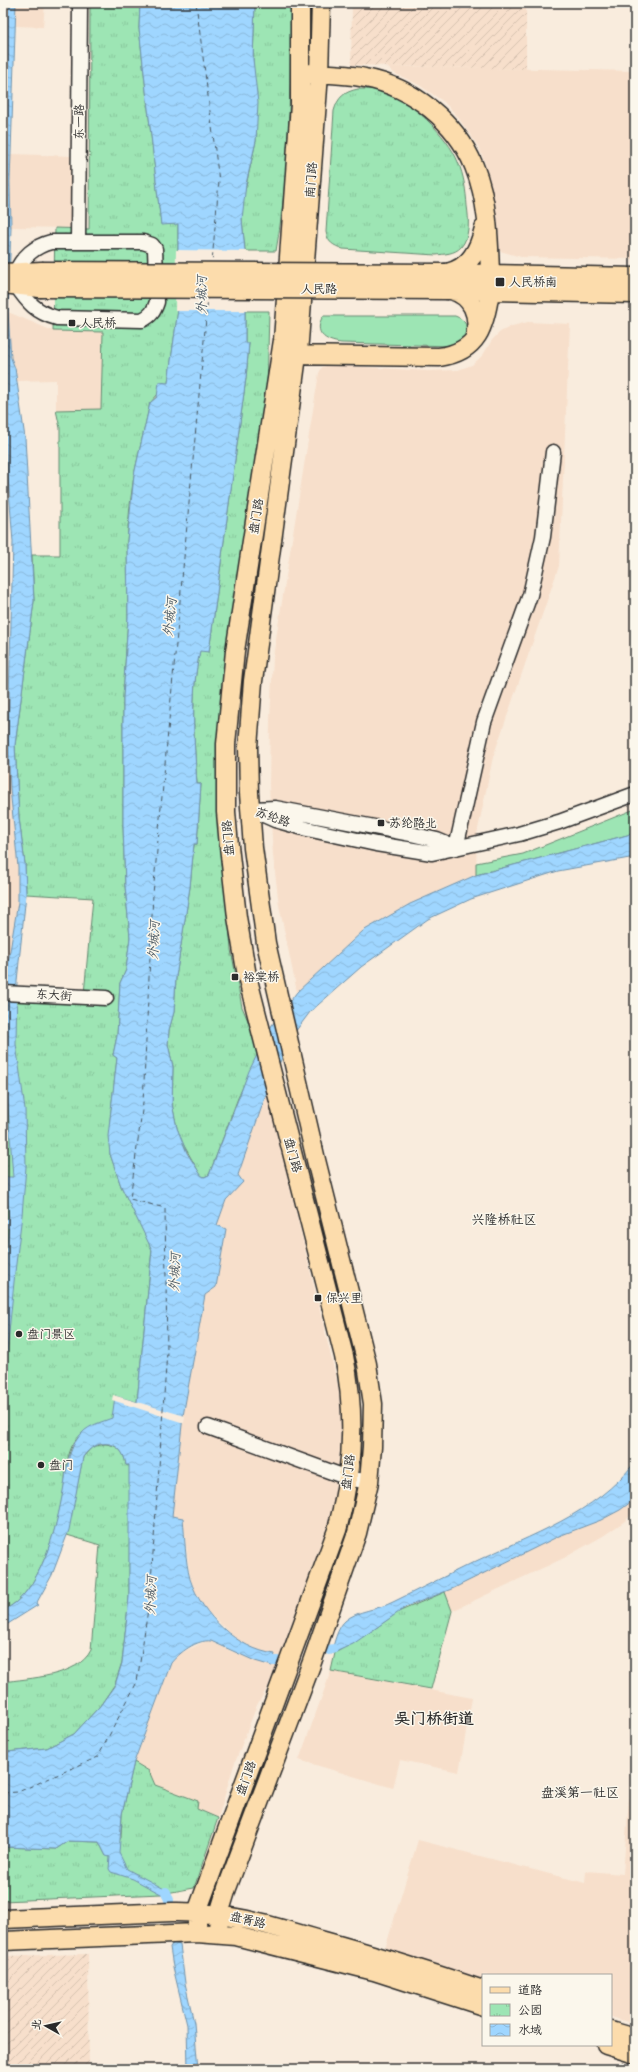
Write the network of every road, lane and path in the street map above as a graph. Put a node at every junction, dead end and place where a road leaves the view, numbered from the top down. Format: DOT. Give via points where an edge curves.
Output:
graph roads {
  1 [pos="80,3"];
  2 [pos="300,3"];
  3 [pos="321,3"];
  4 [pos="301,73"];
  5 [pos="318,74"];
  6 [pos="486,213"];
  7 [pos="78,241"];
  8 [pos="635,277"];
  9 [pos="9,279"];
  10 [pos="446,282"];
  11 [pos="490,283"];
  12 [pos="635,294"];
  13 [pos="473,342"];
  14 [pos="289,356"];
  15 [pos="553,452"];
  16 [pos="635,794"];
  17 [pos="250,809"];
  18 [pos="226,812"];
  19 [pos="456,848"];
  20 [pos="3,993"];
  21 [pos="106,998"];
  22 [pos="208,1427"];
  23 [pos="348,1478"];
  24 [pos="369,1482"];
  25 [pos="197,1912"];
  26 [pos="219,1914"];
  27 [pos="3,1919"];
  28 [pos="197,1933"];
  29 [pos="218,1934"];
  30 [pos="3,1940"];
  31 [pos="482,1990"];
  32 [pos="482,2006"];
  33 [pos="612,2031"];
  34 [pos="635,2038"];
  35 [pos="609,2046"];
  36 [pos="635,2054"];
  1 -- 7 [label="street, 东一路"];
  2 -- 4 [label="main road, 南门路"];
  3 -- 5 [label="main road, 南门路"];
  4 -- 5 [label="main road"];
  4 -- 14 [label="main road, 南门路"];
  5 -- 6 [label="main road" via="373,80 404,92 431,109 456,134 475,167"];
  5 -- 14 [label="main road, 南门路"];
  6 -- 10 [label="main road" via="482,237 472,258"];
  6 -- 11 [label="main road"];
  7 -- 9 [label="street" via="41,245 20,261"];
  7 -- 9 [label="street" via="142,242 152,245 155,249 157,302 150,316 142,320 57,318 44,315"];
  8 -- 11 [label="main road, 人民路"];
  9 -- 10 [label="main road, 人民路, bridge"];
  10 -- 11 [label="main road, 人民路"];
  10 -- 13 [label="main road" via="472,304 477,321"];
  11 -- 12 [label="main road, 人民路"];
  11 -- 13 [label="main road" via="486,316"];
  13 -- 14 [label="main road" via="459,353 439,357"];
  14 -- 17 [label="main road, 盘门路" via="253,681 248,747"];
  14 -- 18 [label="main road, 盘门路" via="231,684 226,758"];
  15 -- 19 [label="street" via="543,537 531,588 484,722"];
  16 -- 19 [label="street" via="559,822"];
  17 -- 18 [label="main road"];
  17 -- 19 [label="street, 苏纶路" via="275,808 437,840"];
  17 -- 24 [label="main road, 盘门路" via="261,913 275,988 367,1364 373,1410"];
  18 -- 23 [label="main road, 盘门路" via="237,917 259,1028 334,1311 348,1374 352,1420"];
  20 -- 21 [label="street, 东大街"];
  22 -- 23 [label="street"];
  23 -- 24 [label="street"];
  23 -- 25 [label="main road, 盘门路" via="337,1530"];
  24 -- 26 [label="main road, 盘门路" via="361,1521 352,1547"];
  25 -- 26 [label="main road, 盘胥路"];
  25 -- 27 [label="main road, 盘胥路"];
  25 -- 28 [label="main road, 盘门路"];
  26 -- 29 [label="main road, 盘门路"];
  26 -- 31 [label="main road, 盘胥路" via="353,1949"];
  28 -- 29 [label="main road, 盘胥路"];
  28 -- 30 [label="main road, 盘胥路"];
  29 -- 32 [label="main road, 盘胥路" via="236,1936 374,1971"];
  33 -- 34 [label="main road"];
  35 -- 36 [label="main road"];
}
